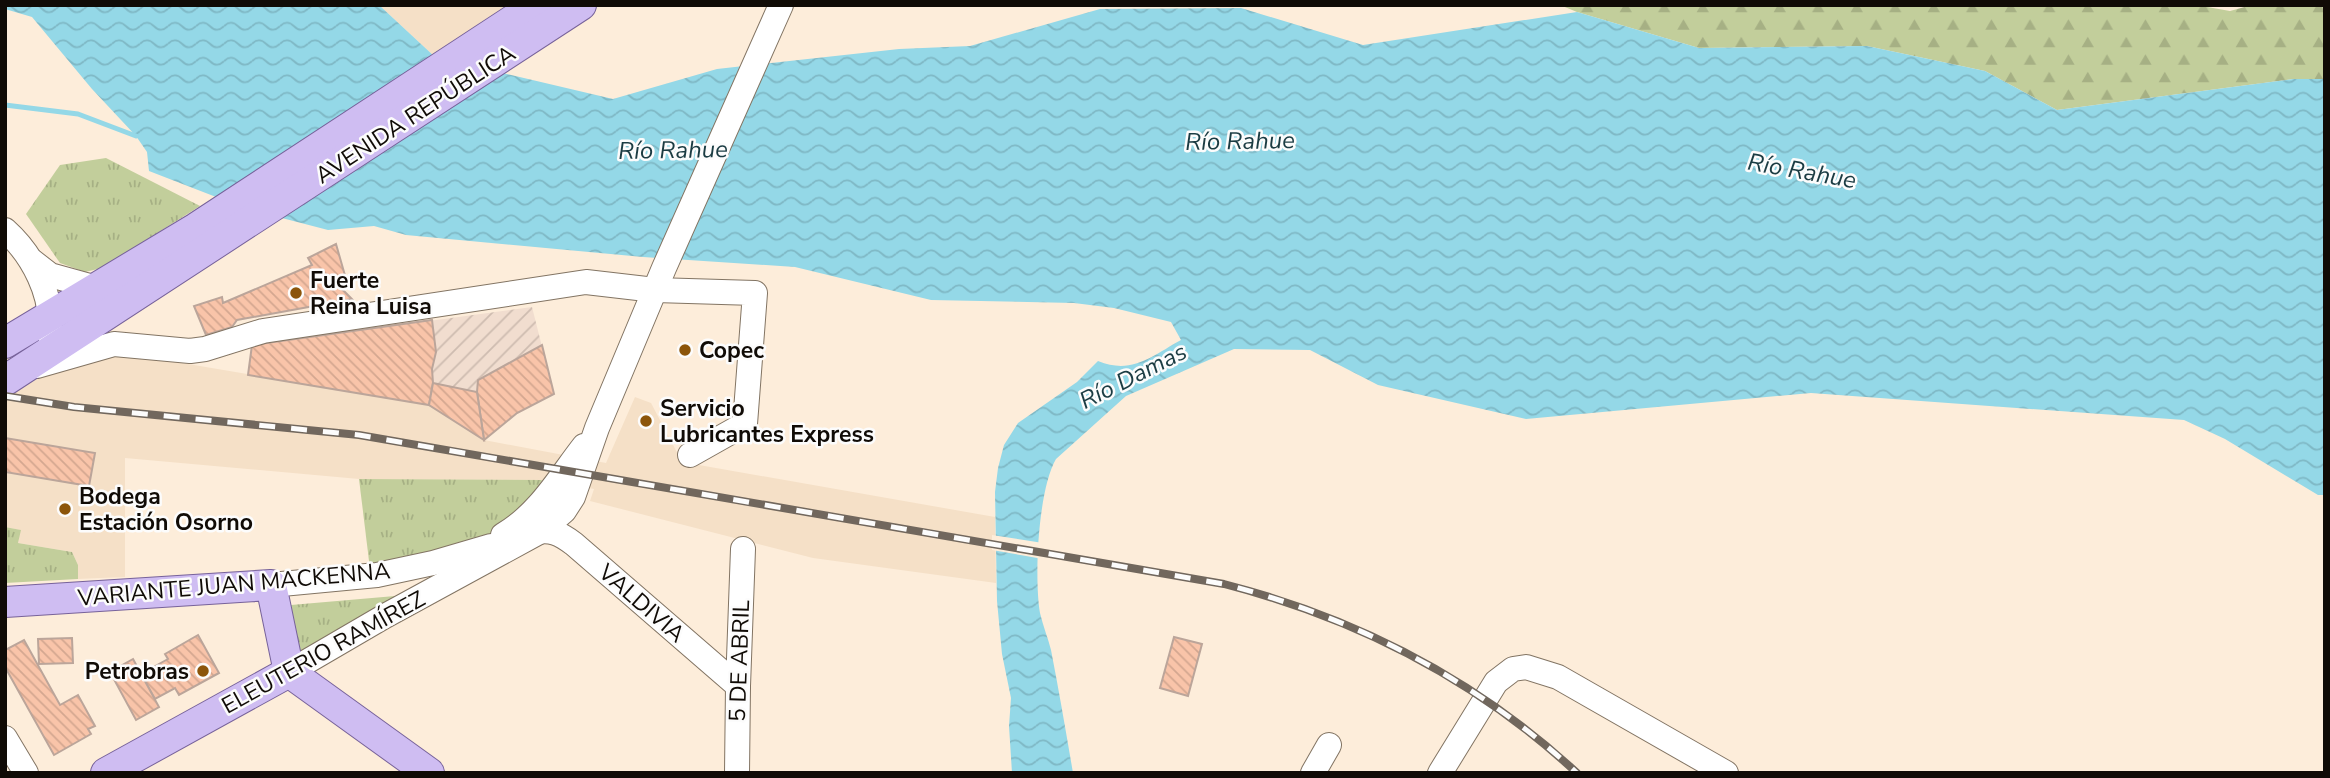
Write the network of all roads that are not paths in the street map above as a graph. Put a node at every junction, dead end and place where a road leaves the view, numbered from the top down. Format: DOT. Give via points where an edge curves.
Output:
graph roads {
  1 [pos="582,5"];
  2 [pos="781,5"];
  3 [pos="534,17"];
  4 [pos="5,230"];
  5 [pos="32,261"];
  6 [pos="660,279"];
  7 [pos="97,288"];
  8 [pos="49,317"];
  9 [pos="96,321"];
  10 [pos="11,339"];
  11 [pos="127,344"];
  12 [pos="12,377"];
  13 [pos="690,455"];
  14 [pos="565,489"];
  15 [pos="541,531"];
  16 [pos="567,539"];
  17 [pos="743,550"];
  18 [pos="458,556"];
  19 [pos="593,561"];
  20 [pos="271,585"];
  21 [pos="5,602"];
  22 [pos="385,616"];
  23 [pos="289,673"];
  24 [pos="738,686"];
  25 [pos="5,738"];
  26 [pos="1329,745"];
  27 [pos="1441,772"];
  28 [pos="26,773"];
  29 [pos="106,773"];
  30 [pos="429,773"];
  31 [pos="737,773"];
  32 [pos="1313,773"];
  33 [pos="1726,773"];
  1 -- 3 [label="main road, AVENIDA REPÚBLICA"];
  2 -- 6 [label="street"];
  3 -- 7 [label="main road, AVENIDA REPÚBLICA"];
  3 -- 9 [label="main road, AVENIDA REPÚBLICA" via="248,222"];
  4 -- 5 [label="street"];
  5 -- 7 [label="street" via="50,275"];
  5 -- 8 [label="street"];
  5 -- 10 [label="street" via="32,308 26,326"];
  6 -- 11 [label="street" via="586,282 263,331 198,350"];
  6 -- 13 [label="street" via="755,293 745,424"];
  6 -- 14 [label="street" via="597,428"];
  7 -- 8 [label="main road, AVENIDA REPÚBLICA"];
  7 -- 9 [label="street"];
  8 -- 10 [label="main road, AVENIDA REPÚBLICA"];
  8 -- 12 [label="street" via="46,346"];
  9 -- 11 [label="street"];
  9 -- 12 [label="main road, AVENIDA REPÚBLICA"];
  11 -- 12 [label="street" via="114,344"];
  14 -- 15 [label="street"];
  14 -- 18 [label="street" via="494,541"];
  14 -- 19 [label="street" via="579,538"];
  15 -- 16 [label="street, VALDIVIA"];
  15 -- 18 [label="street, VARIANTE JUAN MACKENNA"];
  15 -- 22 [label="street, ELEUTERIO RAMÍREZ"];
  16 -- 19 [label="street, VALDIVIA"];
  16 -- 22 [label="street" via="542,542 420,607"];
  17 -- 24 [label="street, 5 DE ABRIL"];
  18 -- 20 [label="street, VARIANTE JUAN MACKENNA" via="358,578"];
  19 -- 24 [label="street, VALDIVIA"];
  20 -- 21 [label="main road, VARIANTE JUAN MACKENNA"];
  20 -- 23 [label="main road"];
  22 -- 23 [label="street, ELEUTERIO RAMÍREZ"];
  23 -- 29 [label="main road, ELEUTERIO RAMÍREZ"];
  23 -- 30 [label="main road"];
  24 -- 31 [label="street, 5 DE ABRIL"];
  25 -- 28 [label="street"];
  26 -- 32 [label="street"];
  27 -- 33 [label="street" via="1496,682 1513,669 1525,667 1558,677"];
}
